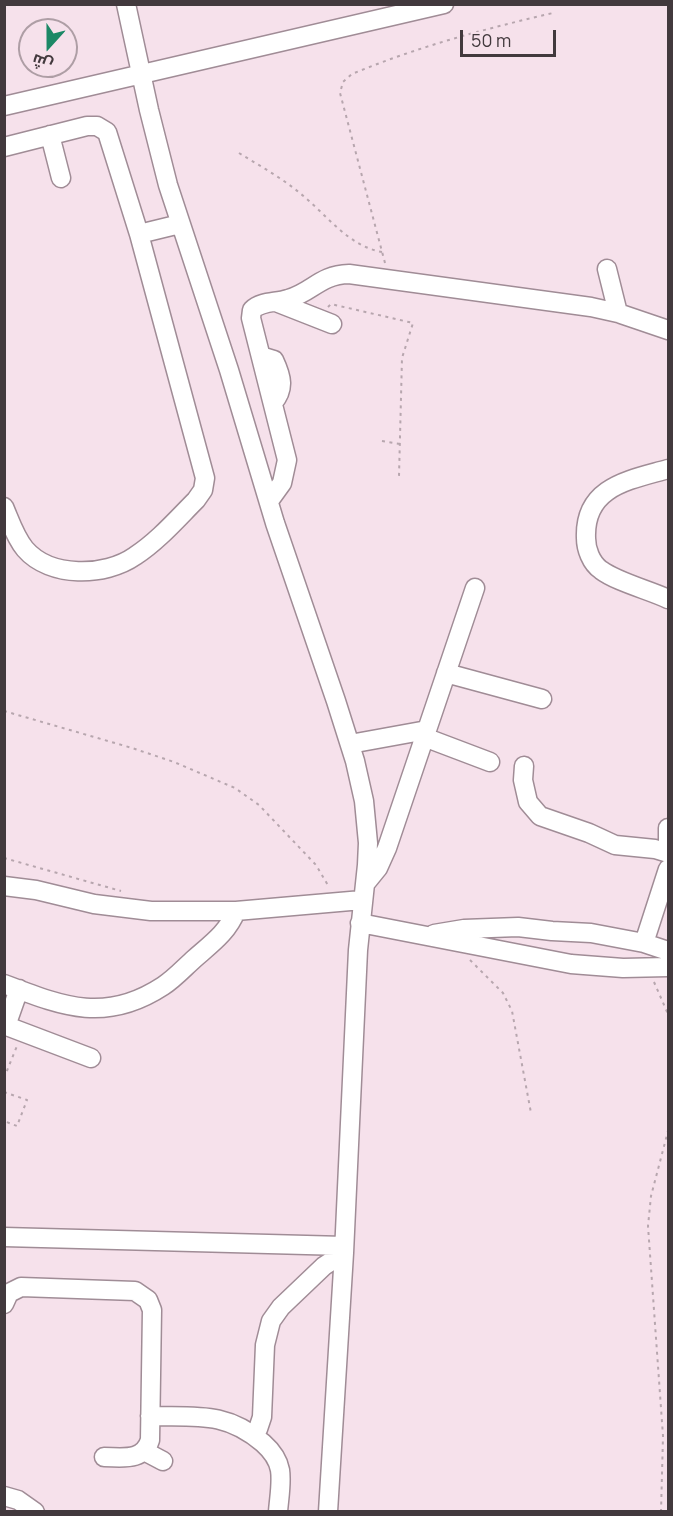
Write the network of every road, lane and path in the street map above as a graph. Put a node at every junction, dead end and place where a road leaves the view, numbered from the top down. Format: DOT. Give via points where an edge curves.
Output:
graph roads {
  1 [pos="126,4"];
  2 [pos="444,4"];
  3 [pos="553,13"];
  4 [pos="141,73"];
  5 [pos="4,106"];
  6 [pos="50,135"];
  7 [pos="4,147"];
  8 [pos="239,153"];
  9 [pos="61,178"];
  10 [pos="180,224"];
  11 [pos="139,234"];
  12 [pos="382,252"];
  13 [pos="607,269"];
  14 [pos="390,280"];
  15 [pos="276,302"];
  16 [pos="618,313"];
  17 [pos="325,321"];
  18 [pos="669,330"];
  19 [pos="382,441"];
  20 [pos="400,444"];
  21 [pos="669,469"];
  22 [pos="399,476"];
  23 [pos="269,501"];
  24 [pos="4,507"];
  25 [pos="475,588"];
  26 [pos="669,599"];
  27 [pos="446,673"];
  28 [pos="542,699"];
  29 [pos="4,711"];
  30 [pos="426,734"];
  31 [pos="350,744"];
  32 [pos="490,762"];
  33 [pos="524,766"];
  34 [pos="669,828"];
  35 [pos="669,841"];
  36 [pos="669,853"];
  37 [pos="4,858"];
  38 [pos="669,869"];
  39 [pos="4,886"];
  40 [pos="125,892"];
  41 [pos="363,893"];
  42 [pos="334,901"];
  43 [pos="236,911"];
  44 [pos="360,923"];
  45 [pos="424,936"];
  46 [pos="460,943"];
  47 [pos="644,943"];
  48 [pos="669,951"];
  49 [pos="660,968"];
  50 [pos="12,987"];
  51 [pos="669,1014"];
  52 [pos="11,1028"];
  53 [pos="91,1058"];
  54 [pos="4,1078"];
  55 [pos="4,1092"];
  56 [pos="531,1113"];
  57 [pos="4,1121"];
  58 [pos="669,1131"];
  59 [pos="4,1237"];
  60 [pos="344,1249"];
  61 [pos="4,1304"];
  62 [pos="150,1416"];
  63 [pos="262,1418"];
  64 [pos="253,1435"];
  65 [pos="271,1450"];
  66 [pos="144,1451"];
  67 [pos="104,1457"];
  68 [pos="163,1461"];
  69 [pos="4,1496"];
  70 [pos="35,1512"];
  71 [pos="278,1512"];
  72 [pos="328,1512"];
  73 [pos="661,1512"];
  1 -- 4 [label="street"];
  2 -- 4 [label="street"];
  3 -- 12 [label="path" via="423,47 352,74 343,82 340,93"];
  4 -- 5 [label="street"];
  4 -- 10 [label="street"];
  6 -- 7 [label="street"];
  6 -- 9 [label="street"];
  6 -- 11 [label="street" via="92,125 106,132"];
  8 -- 12 [label="path" via="299,192 352,240"];
  10 -- 11 [label="street"];
  10 -- 23 [label="street"];
  11 -- 24 [label="street" via="204,472 200,495 135,556 115,566 94,570 64,570 33,556 18,538"];
  12 -- 14 [label="path"];
  13 -- 16 [label="street"];
  14 -- 15 [label="street" via="340,275"];
  14 -- 16 [label="street"];
  15 -- 17 [label="street"];
  15 -- 23 [label="street" via="258,305 251,314 287,459 282,483"];
  16 -- 18 [label="street"];
  17 -- 20 [label="path" via="331,304 413,323 402,358"];
  19 -- 20 [label="path"];
  20 -- 22 [label="path"];
  21 -- 26 [label="street" via="617,484 603,493 592,508 586,533 590,555 601,571"];
  23 -- 31 [label="street"];
  25 -- 27 [label="street"];
  27 -- 28 [label="street"];
  27 -- 30 [label="street"];
  29 -- 42 [label="path" via="132,748 236,788 259,804 316,865"];
  30 -- 31 [label="street"];
  30 -- 32 [label="street"];
  30 -- 41 [label="street" via="383,858"];
  31 -- 41 [label="street" via="366,822"];
  33 -- 36 [label="street" via="528,802 540,816 615,845"];
  34 -- 35 [label="street"];
  37 -- 40 [label="path"];
  38 -- 47 [label="street"];
  39 -- 43 [label="street" via="122,908"];
  41 -- 42 [label="street"];
  41 -- 44 [label="street"];
  42 -- 43 [label="street"];
  43 -- 50 [label="street" via="225,932 164,985 131,1002 75,1008"];
  44 -- 45 [label="street"];
  44 -- 60 [label="street"];
  45 -- 46 [label="street"];
  45 -- 47 [label="street" via="464,929 518,927 591,933"];
  46 -- 49 [label="street" via="571,964"];
  46 -- 56 [label="path" via="474,966 503,993 513,1011"];
  47 -- 48 [label="street"];
  49 -- 51 [label="path" via="659,996"];
  50 -- 52 [label="street"];
  52 -- 53 [label="street"];
  52 -- 54 [label="path"];
  55 -- 57 [label="path" via="27,1100 17,1126"];
  58 -- 73 [label="path" via="651,1196 648,1226 663,1436"];
  59 -- 60 [label="street"];
  60 -- 63 [label="street" via="271,1321 265,1345"];
  60 -- 72 [label="street"];
  61 -- 62 [label="street" via="9,1293 21,1287 129,1290 145,1296 152,1310"];
  62 -- 64 [label="street" via="219,1419 237,1424"];
  62 -- 66 [label="street" via="150,1440"];
  63 -- 64 [label="street"];
  63 -- 65 [label="street"];
  64 -- 65 [label="street"];
  65 -- 71 [label="street" via="280,1470"];
  66 -- 67 [label="street" via="134,1457"];
  66 -- 68 [label="street"];
  69 -- 70 [label="street"];
}
